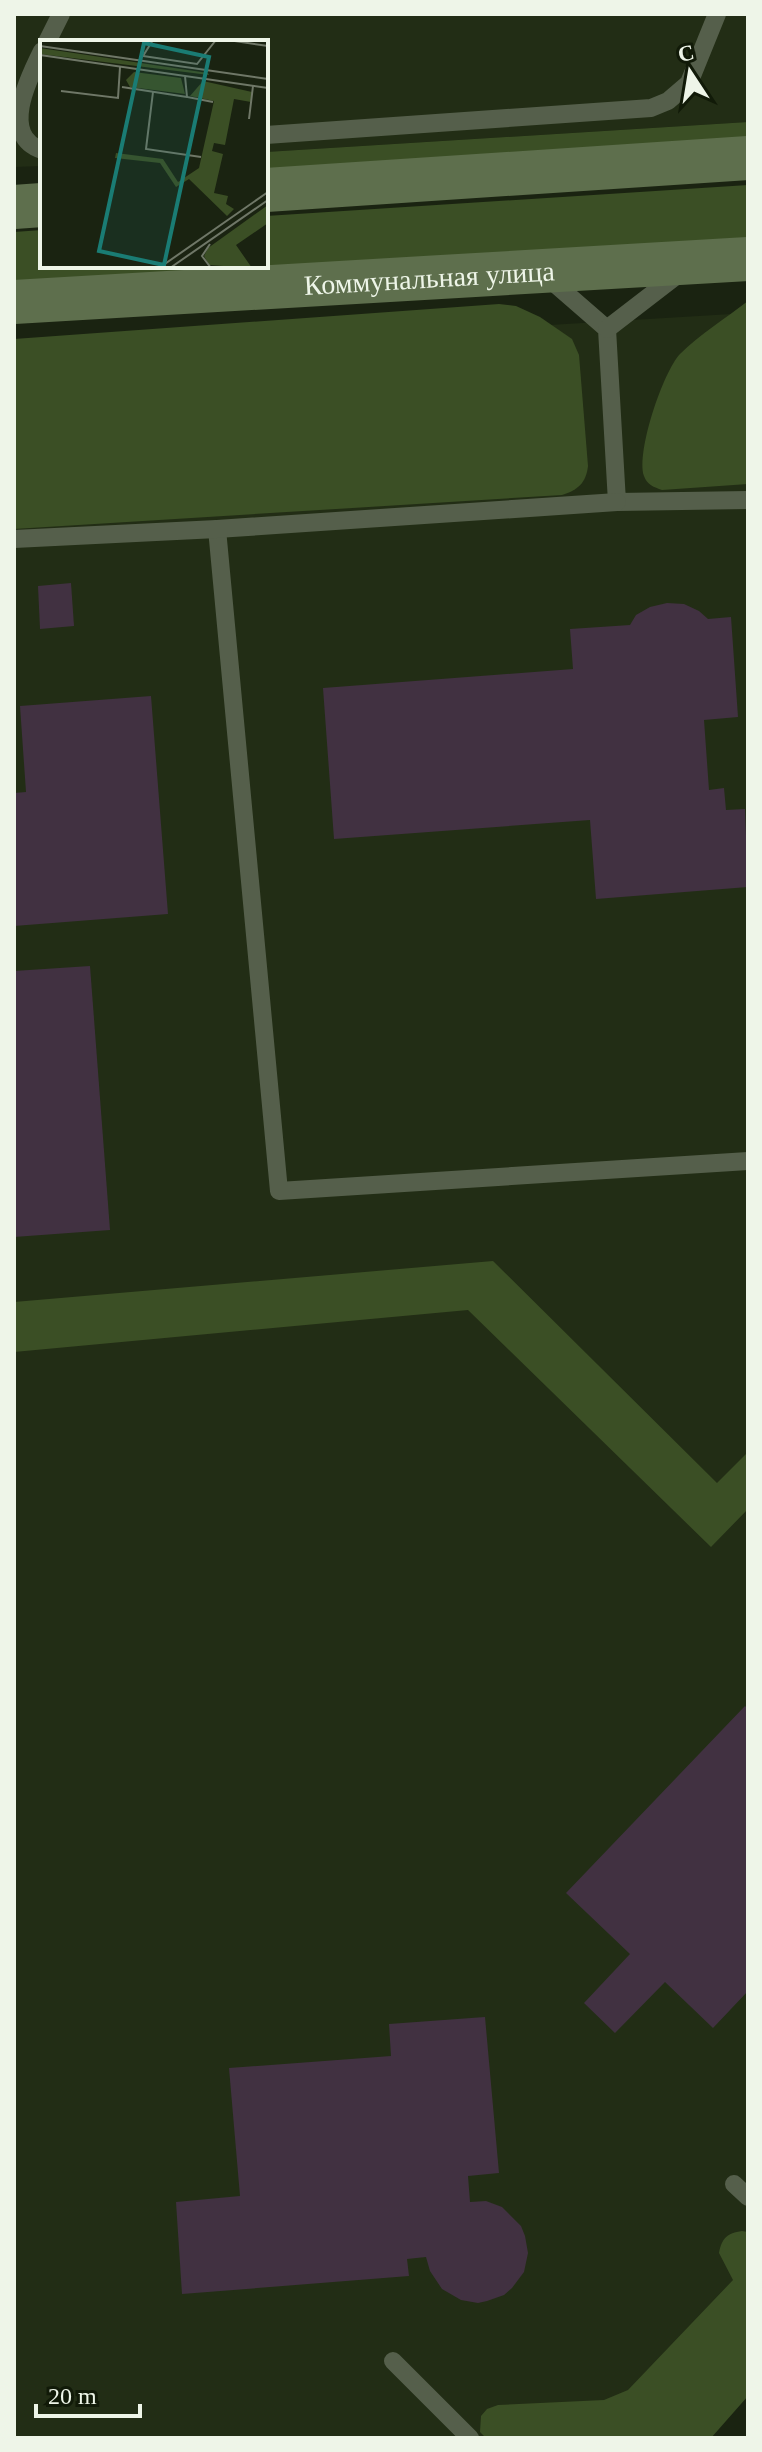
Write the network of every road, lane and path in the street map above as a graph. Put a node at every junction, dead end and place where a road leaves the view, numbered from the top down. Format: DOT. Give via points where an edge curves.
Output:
graph roads {
  1 [pos="61,14"];
  2 [pos="717,14"];
  3 [pos="48,40"];
  4 [pos="40,55"];
  5 [pos="268,135"];
  6 [pos="40,149"];
  7 [pos="748,158"];
  8 [pos="268,190"];
  9 [pos="40,205"];
  10 [pos="14,207"];
  11 [pos="748,259"];
  12 [pos="696,261"];
  13 [pos="541,272"];
  14 [pos="14,302"];
  15 [pos="607,329"];
  16 [pos="748,500"];
  17 [pos="617,502"];
  18 [pos="217,529"];
  19 [pos="14,539"];
  20 [pos="748,1161"];
  21 [pos="393,2361"];
  22 [pos="470,2438"];
  1 -- 3 [label="lane"];
  2 -- 5 [label="lane" via="689,83 651,108"];
  4 -- 6 [label="lane" via="17,102 16,120 19,135"];
  7 -- 8 [label="main road"];
  9 -- 10 [label="main road"];
  11 -- 12 [label="main road, Коммунальная улица"];
  12 -- 13 [label="main road, Коммунальная улица"];
  12 -- 15 [label="lane"];
  13 -- 14 [label="main road, Коммунальная улица"];
  13 -- 15 [label="lane"];
  15 -- 17 [label="lane"];
  16 -- 17 [label="lane"];
  17 -- 18 [label="lane"];
  18 -- 19 [label="lane"];
  18 -- 20 [label="lane" via="279,1191"];
  21 -- 22 [label="lane"];
}
